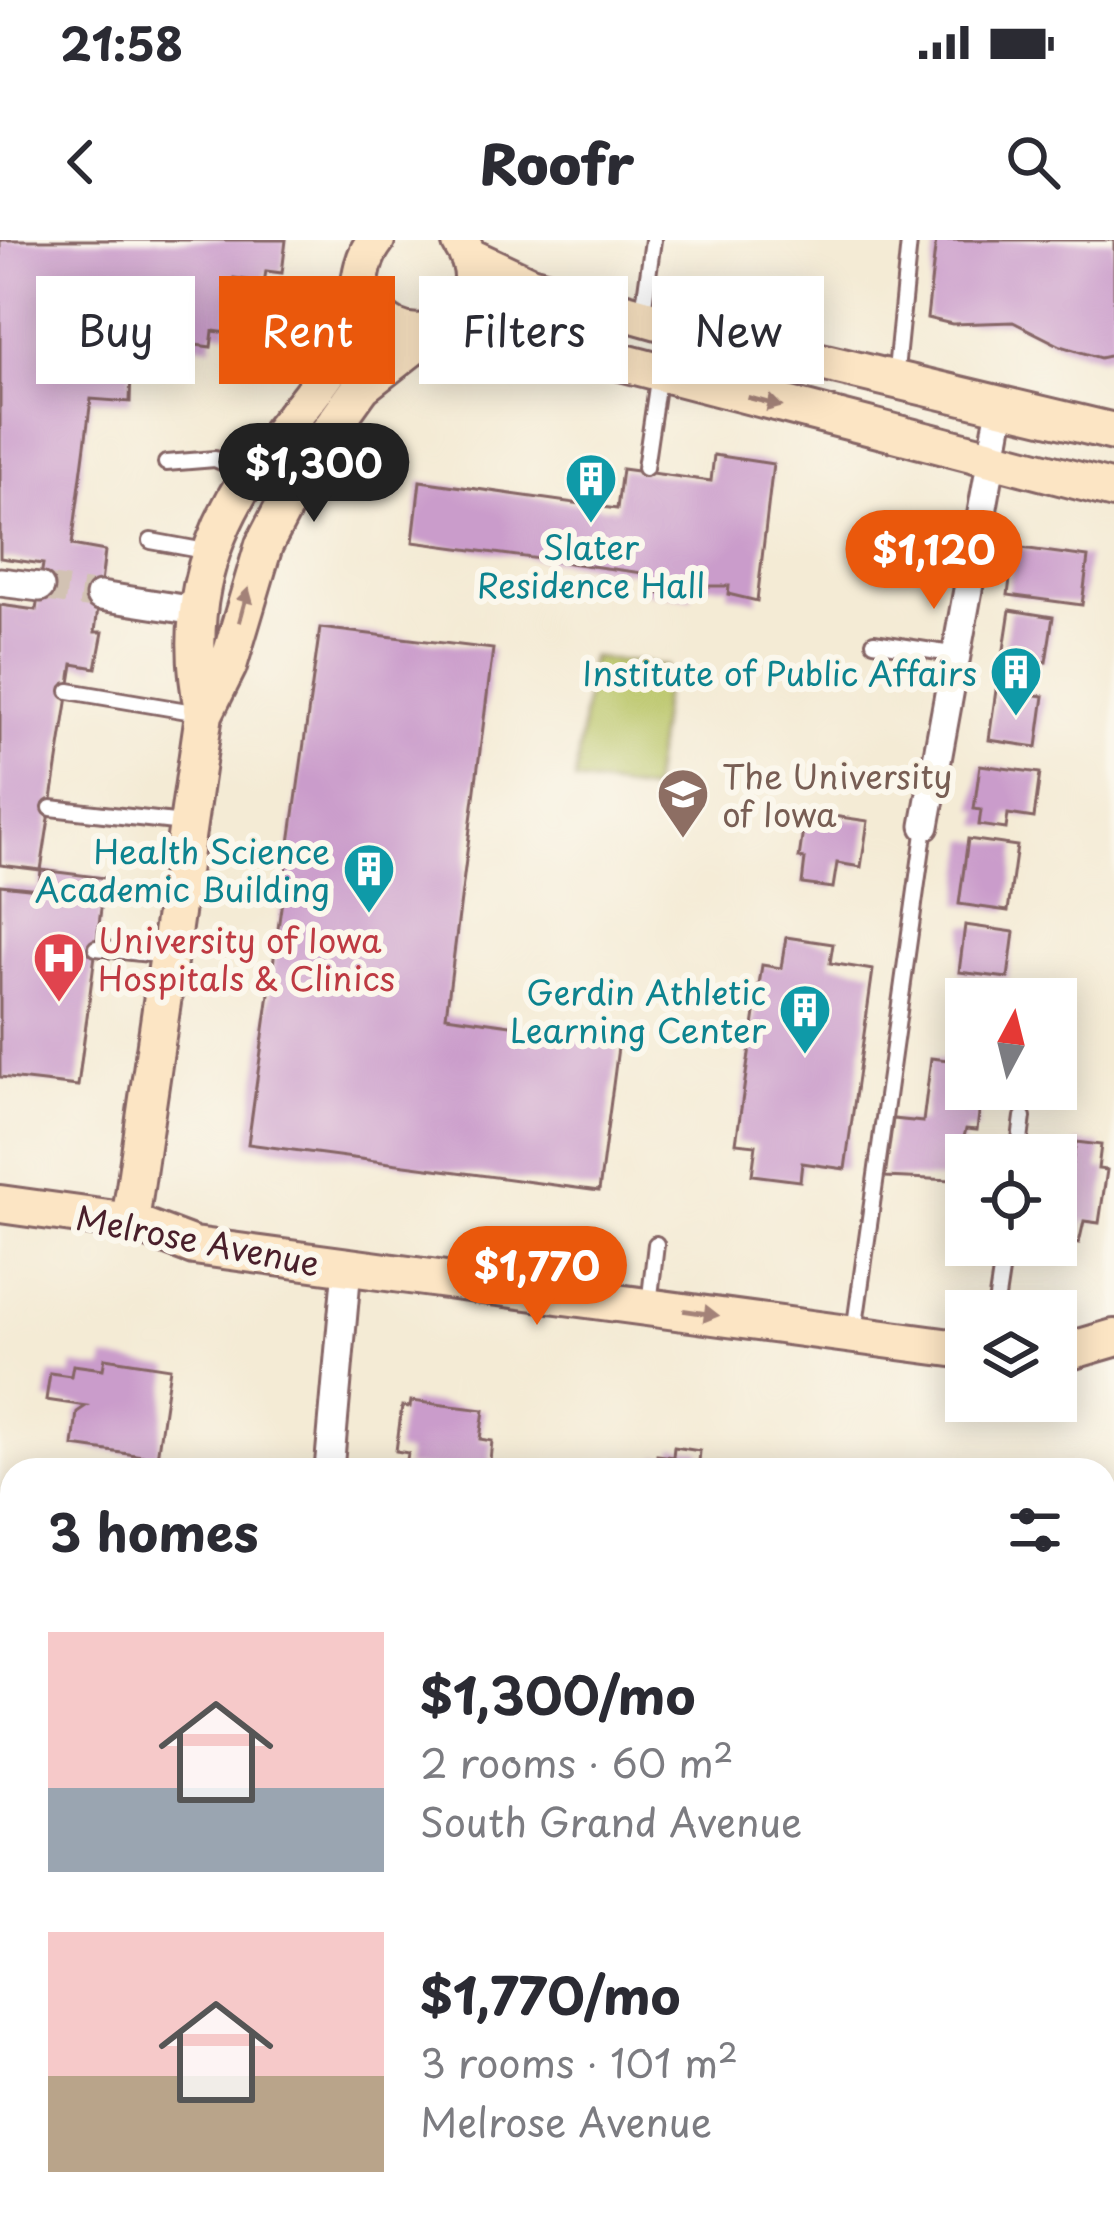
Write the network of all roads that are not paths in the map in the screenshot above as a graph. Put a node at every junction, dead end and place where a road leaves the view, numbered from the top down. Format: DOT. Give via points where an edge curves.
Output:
graph roads {
  1 [pos="376,240"];
  2 [pos="652,240"];
  3 [pos="909,242"];
  4 [pos="464,248"];
  5 [pos="361,276"];
  6 [pos="642,317"];
  7 [pos="419,344"];
  8 [pos="895,382"];
  9 [pos="316,384"];
  10 [pos="657,384"];
  11 [pos="697,384"];
  12 [pos="1001,408"];
  13 [pos="1114,432"];
  14 [pos="992,462"];
  15 [pos="166,464"];
  16 [pos="645,467"];
  17 [pos="251,473"];
  18 [pos="1114,490"];
  19 [pos="290,492"];
  20 [pos="151,541"];
  21 [pos="212,552"];
  22 [pos="0,582"];
  23 [pos="40,587"];
  24 [pos="100,596"];
  25 [pos="196,611"];
  26 [pos="874,642"];
  27 [pos="959,656"];
  28 [pos="69,691"];
  29 [pos="204,714"];
  30 [pos="51,808"];
  31 [pos="187,823"];
  32 [pos="925,826"];
  33 [pos="96,948"];
  34 [pos="168,956"];
  35 [pos="1024,1118"];
  36 [pos="1021,1134"];
  37 [pos="0,1204"];
  38 [pos="130,1222"];
  39 [pos="656,1244"];
  40 [pos="347,1267"];
  41 [pos="649,1306"];
  42 [pos="854,1334"];
  43 [pos="1114,1339"];
  44 [pos="945,1347"];
  45 [pos="1077,1349"];
  46 [pos="330,1458"];
  1 -- 5 [label="main road"];
  2 -- 6 [label="lane"];
  3 -- 8 [label="lane"];
  4 -- 6 [label="main road" via="530,285"];
  6 -- 8 [label="main road"];
  7 -- 19 [label="main road" via="362,386"];
  8 -- 12 [label="main road"];
  9 -- 17 [label="main road"];
  10 -- 16 [label="lane"];
  11 -- 14 [label="main road, one-way"];
  12 -- 13 [label="main road"];
  12 -- 14 [label="street"];
  14 -- 18 [label="main road"];
  14 -- 27 [label="street"];
  15 -- 17 [label="lane" via="215,459"];
  17 -- 19 [label="lane"];
  17 -- 21 [label="main road"];
  29 -- 19 [label="main road, one-way"];
  20 -- 21 [label="lane"];
  21 -- 25 [label="main road"];
  22 -- 23 [label="street"];
  24 -- 25 [label="street"];
  25 -- 29 [label="main road" via="193,661"];
  26 -- 27 [label="lane"];
  27 -- 32 [label="street"];
  28 -- 29 [label="lane"];
  29 -- 31 [label="main road"];
  30 -- 31 [label="lane"];
  31 -- 34 [label="main road"];
  32 -- 42 [label="lane"];
  33 -- 34 [label="lane"];
  34 -- 38 [label="main road"];
  35 -- 36 [label="lane"];
  37 -- 38 [label="main road, Melrose Avenue"];
  38 -- 40 [label="main road, Melrose Avenue" via="194,1246"];
  39 -- 41 [label="lane"];
  40 -- 41 [label="main road, Melrose Avenue"];
  40 -- 46 [label="street"];
  41 -- 42 [label="main road, Melrose Avenue, one-way"];
  42 -- 44 [label="main road, Melrose Avenue"];
  43 -- 45 [label="main road"];
}
